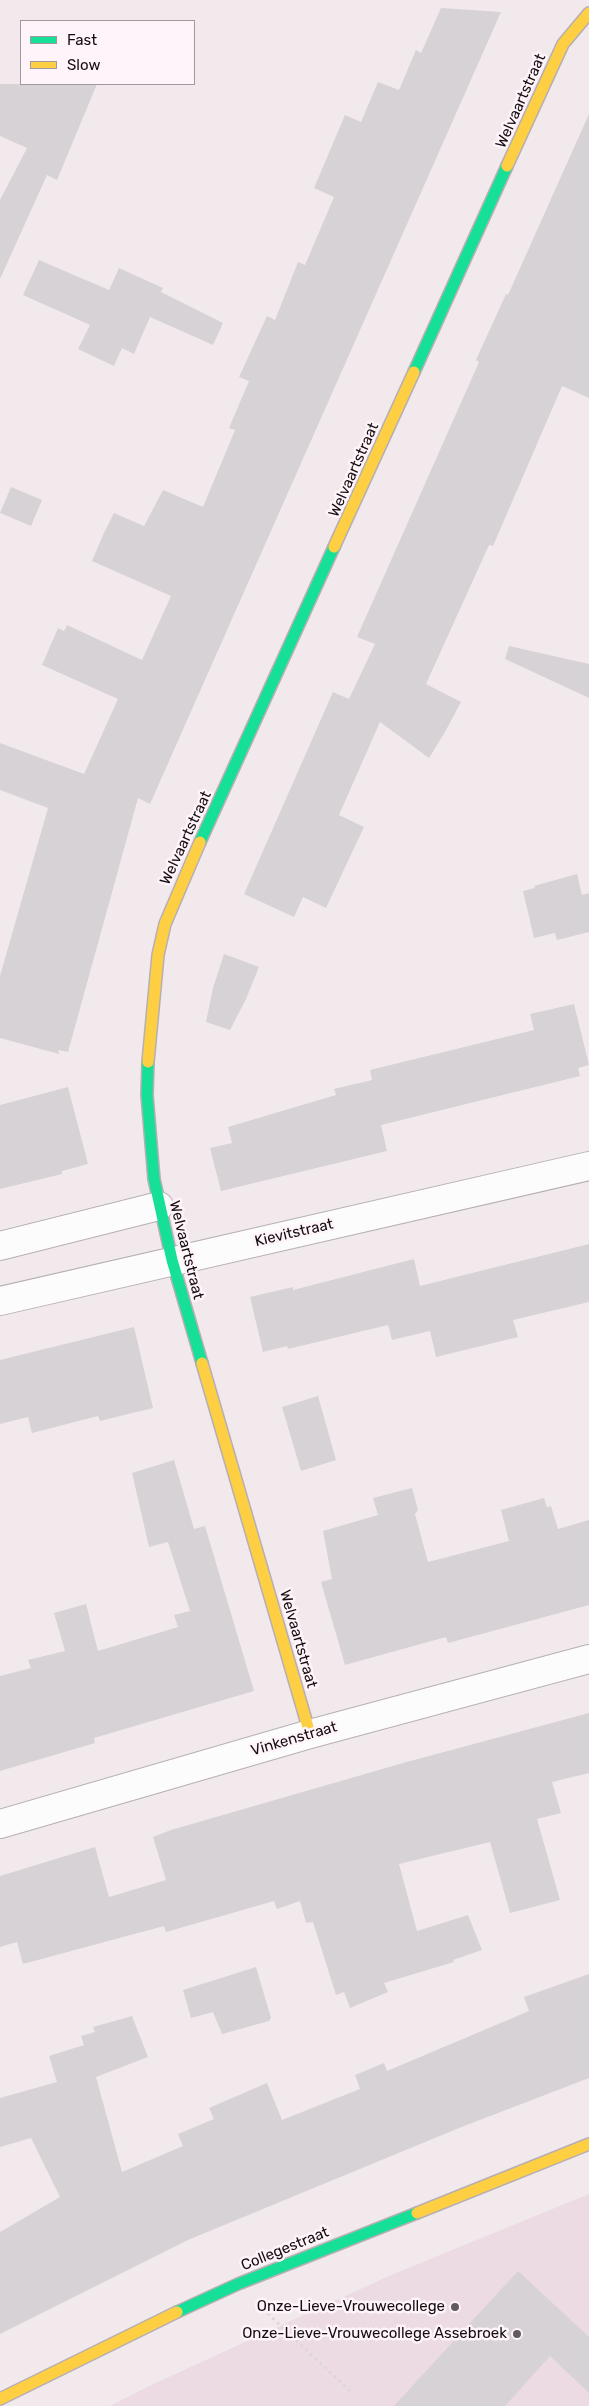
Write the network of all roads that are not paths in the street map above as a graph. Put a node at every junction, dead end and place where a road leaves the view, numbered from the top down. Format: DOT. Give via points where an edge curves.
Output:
graph roads {
  1 [pos="589,12"];
  2 [pos="589,1166"];
  3 [pos="159,1206"];
  4 [pos="0,1246"];
  5 [pos="172,1260"];
  6 [pos="0,1301"];
  7 [pos="589,1659"];
  8 [pos="310,1734"];
  9 [pos="0,1824"];
  10 [pos="589,2144"];
  11 [pos="0,2398"];
  1 -- 3 [label="street, Welvaartstraat" via="563,44 165,924 153,1001 147,1095"];
  2 -- 5 [label="street, Kievitstraat"];
  3 -- 4 [label="street"];
  3 -- 5 [label="street, Welvaartstraat"];
  5 -- 6 [label="street, Kievitstraat"];
  5 -- 8 [label="street, Welvaartstraat"];
  7 -- 8 [label="street, Vinkenstraat"];
  8 -- 9 [label="street, Vinkenstraat"];
  10 -- 11 [label="street, Collegestraat" via="238,2284"];
}
